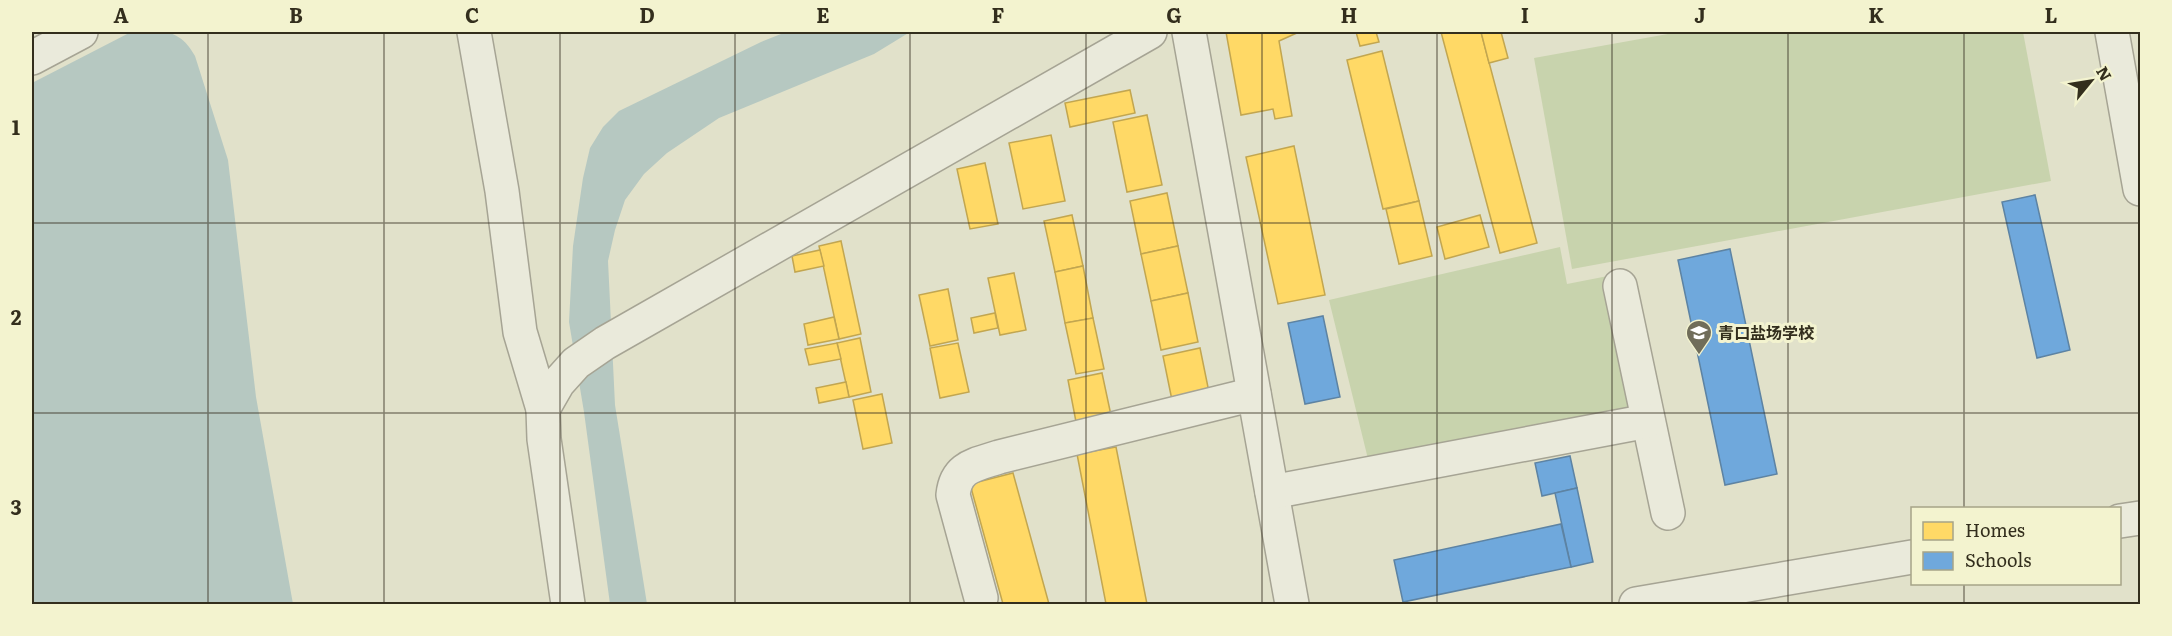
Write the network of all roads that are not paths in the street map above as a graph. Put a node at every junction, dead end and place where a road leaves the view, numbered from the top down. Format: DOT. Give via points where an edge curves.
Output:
graph roads {
  1 [pos="81,32"];
  2 [pos="474,32"];
  3 [pos="1149,32"];
  4 [pos="1189,32"];
  5 [pos="2122,36"];
  6 [pos="32,58"];
  7 [pos="2140,189"];
  8 [pos="1620,286"];
  9 [pos="1254,394"];
  10 [pos="543,409"];
  11 [pos="1648,421"];
  12 [pos="1272,492"];
  13 [pos="1668,513"];
  14 [pos="2140,518"];
  15 [pos="2121,521"];
  16 [pos="1911,557"];
  17 [pos="981,598"];
  18 [pos="568,604"];
  19 [pos="1292,604"];
  20 [pos="1636,604"];
  1 -- 6 [label="street"];
  2 -- 10 [label="street" via="502,191 520,332"];
  3 -- 10 [label="street" via="605,343 576,363"];
  4 -- 9 [label="street"];
  5 -- 7 [label="street"];
  8 -- 11 [label="street"];
  9 -- 12 [label="street"];
  9 -- 17 [label="street" via="969,467 955,482 954,495"];
  10 -- 18 [label="street"];
  11 -- 12 [label="street"];
  11 -- 13 [label="street"];
  12 -- 19 [label="street"];
  14 -- 15 [label="street"];
  16 -- 20 [label="street"];
}
